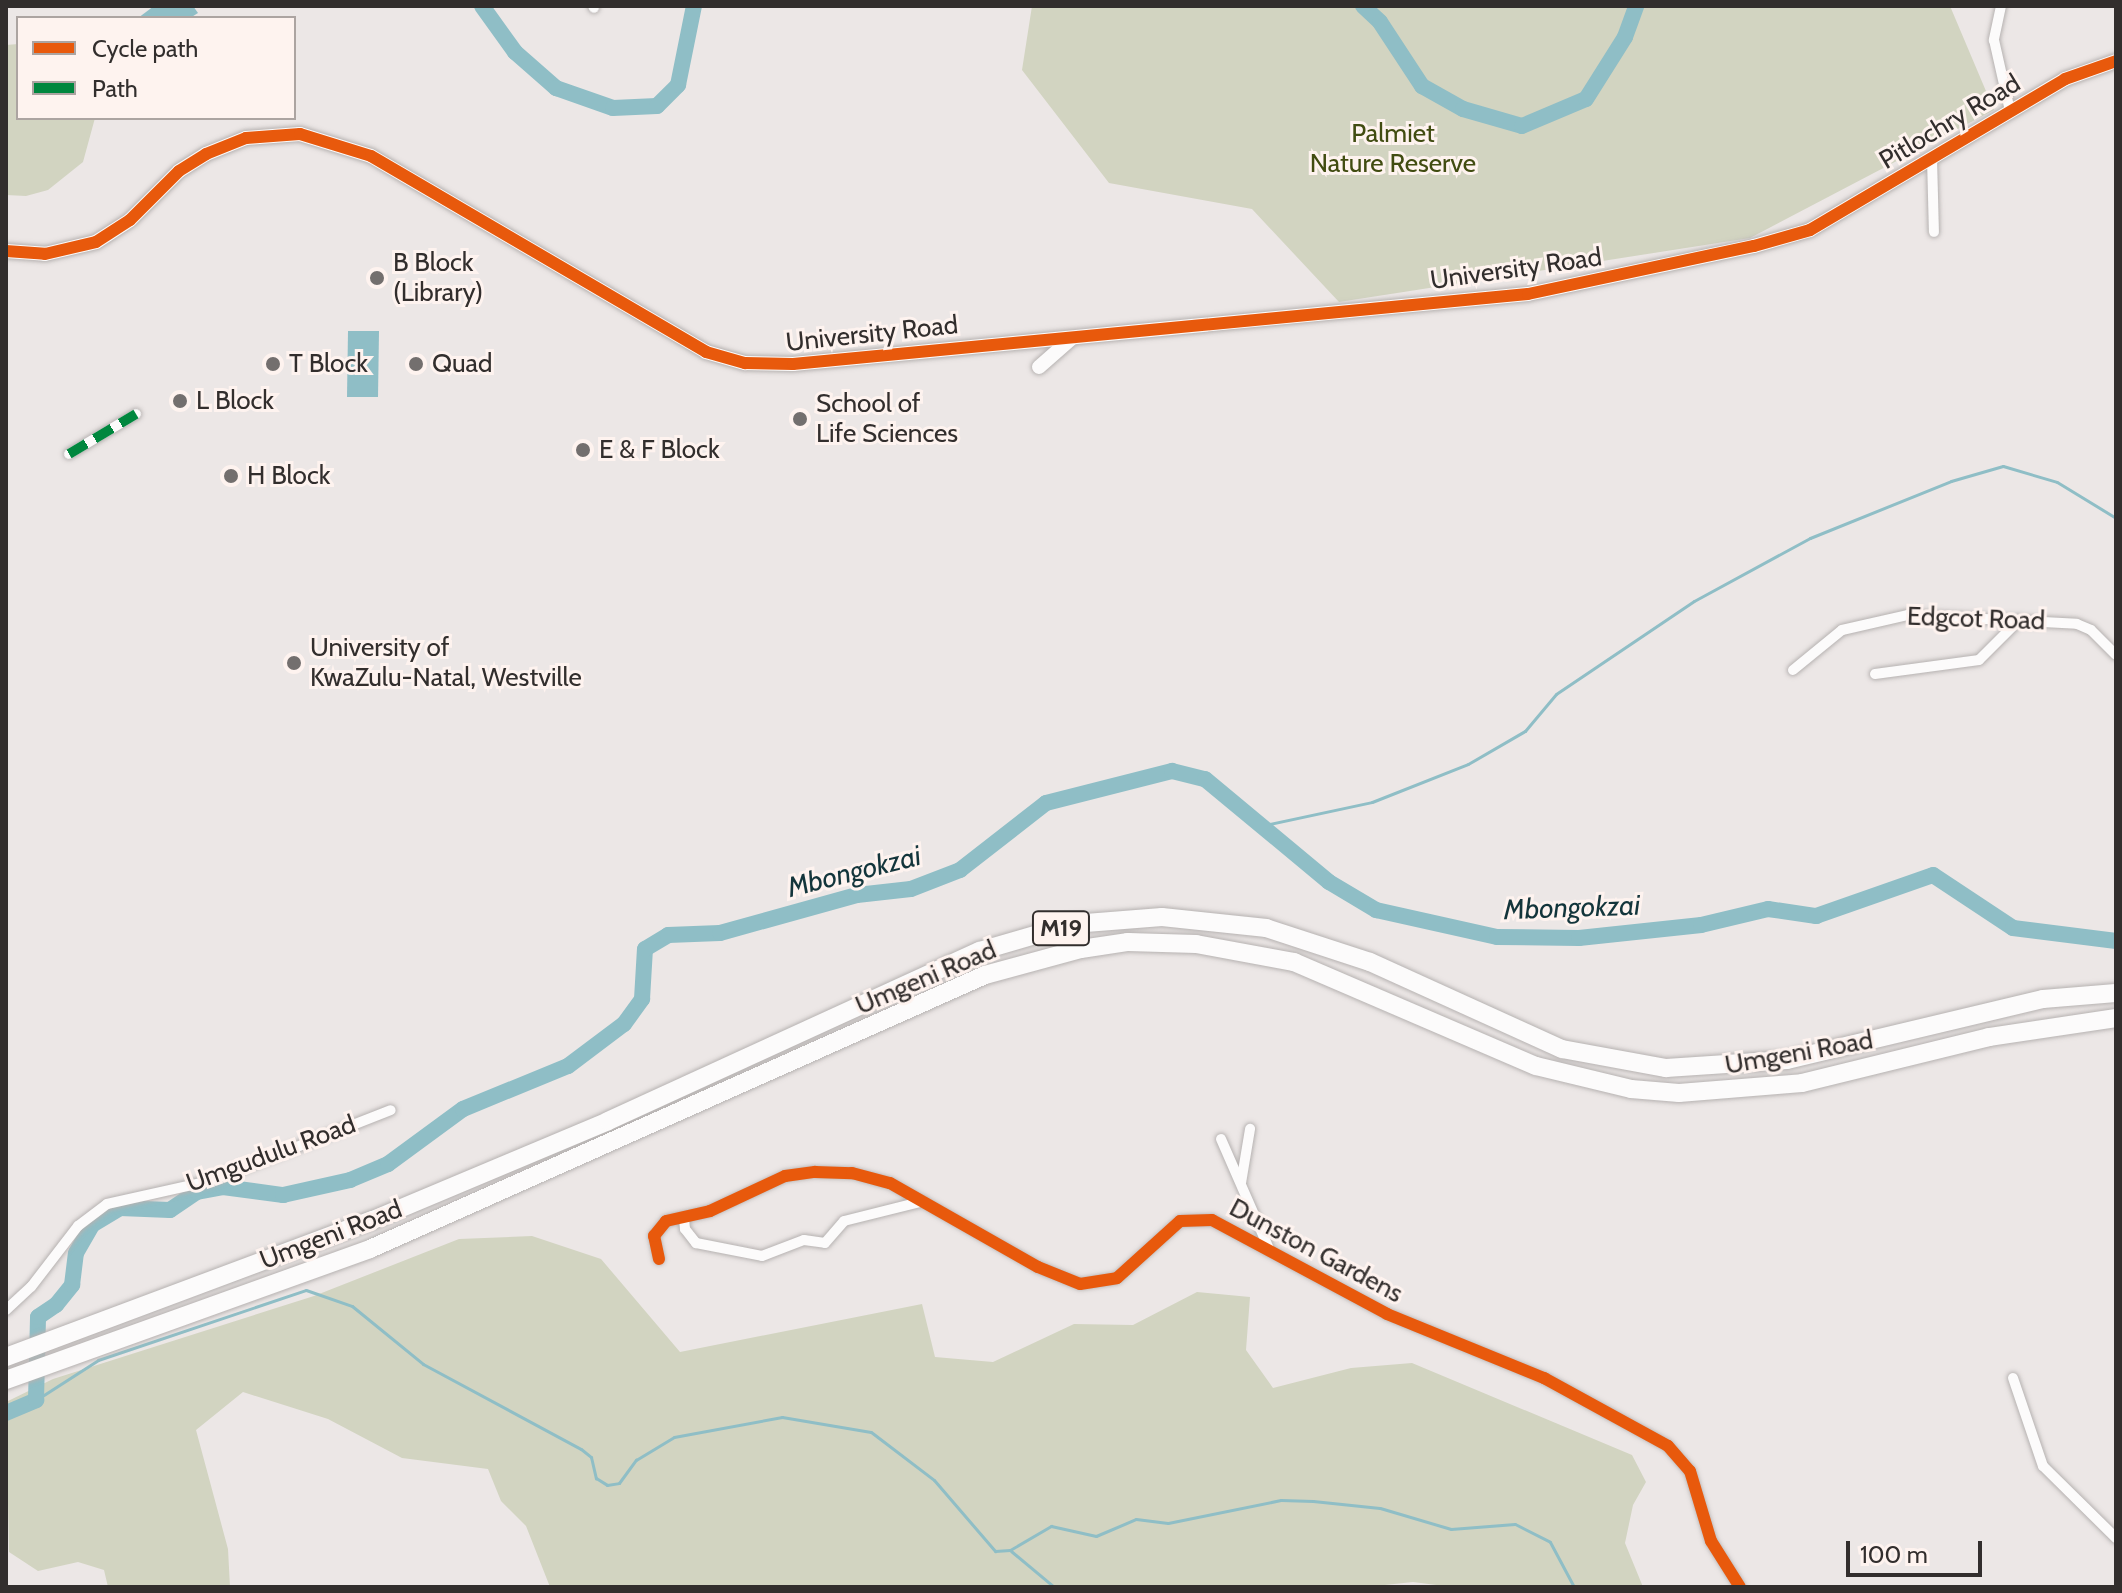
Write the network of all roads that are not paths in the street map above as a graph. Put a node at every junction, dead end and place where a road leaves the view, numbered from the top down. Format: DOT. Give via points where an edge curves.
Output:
graph roads {
  1 [pos="2001,6"];
  2 [pos="2116,61"];
  3 [pos="2010,111"];
  4 [pos="1932,158"];
  5 [pos="1810,230"];
  6 [pos="1934,232"];
  7 [pos="6,251"];
  8 [pos="24,254"];
  9 [pos="6,263"];
  10 [pos="1072,338"];
  11 [pos="1039,367"];
  12 [pos="136,414"];
  13 [pos="69,454"];
  14 [pos="2019,620"];
  15 [pos="2116,655"];
  16 [pos="1793,670"];
  17 [pos="1875,674"];
  18 [pos="2116,993"];
  19 [pos="2116,1018"];
  20 [pos="391,1110"];
  21 [pos="1250,1129"];
  22 [pos="1221,1139"];
  23 [pos="1241,1183"];
  24 [pos="924,1201"];
  25 [pos="684,1218"];
  26 [pos="1270,1251"];
  27 [pos="659,1259"];
  28 [pos="6,1310"];
  29 [pos="6,1357"];
  30 [pos="2013,1378"];
  31 [pos="6,1380"];
  32 [pos="2116,1538"];
  33 [pos="1740,1587"];
  1 -- 3 [label="street" via="1994,40"];
  2 -- 3 [label="street, Pitlochry Road" via="2065,79"];
  3 -- 4 [label="street, Pitlochry Road"];
  4 -- 5 [label="street, Pitlochry Road"];
  4 -- 6 [label="street"];
  5 -- 10 [label="street, University Road" via="1528,294"];
  7 -- 8 [label="street, University Road"];
  8 -- 9 [label="street, University Road"];
  8 -- 10 [label="street, University Road" via="68,250 108,235 179,171 218,148 246,138 300,134 371,156 706,352 745,363 793,364"];
  10 -- 11 [label="street"];
  12 -- 13 [label="street"];
  14 -- 15 [label="street, Edgcot Road" via="2084,626"];
  14 -- 16 [label="street, Edgcot Road" via="1889,617 1842,630"];
  14 -- 17 [label="street" via="1979,660"];
  18 -- 29 [label="highway, Umgeni Road / M19" via="2043,999 1787,1060 1666,1068 1562,1049 1370,962 1266,928 1162,917 1073,924 980,951 387,1215"];
  19 -- 31 [label="highway, Umgeni Road / M19" via="2001,1034 1802,1083 1679,1093 1631,1089 1536,1066 1294,962 1196,944 1128,942 1081,949 985,975 370,1249"];
  20 -- 28 [label="street, Umgudulu Road" via="210,1181 107,1204 78,1226 31,1287"];
  21 -- 23 [label="street"];
  22 -- 23 [label="street"];
  23 -- 26 [label="street"];
  24 -- 25 [label="street, Dunston Gardens" via="880,1180 815,1172 764,1183 710,1211"];
  24 -- 25 [label="street" via="844,1221 825,1243 804,1240 762,1256 696,1243"];
  24 -- 26 [label="street, Dunston Gardens" via="1038,1267 1080,1284 1117,1278 1172,1227 1191,1217 1223,1224"];
  25 -- 27 [label="street, Dunston Gardens" via="666,1221 655,1231"];
  26 -- 33 [label="street, Dunston Gardens" via="1387,1314 1544,1378 1668,1446 1690,1471 1711,1541"];
  30 -- 32 [label="street" via="2043,1466"];
}
